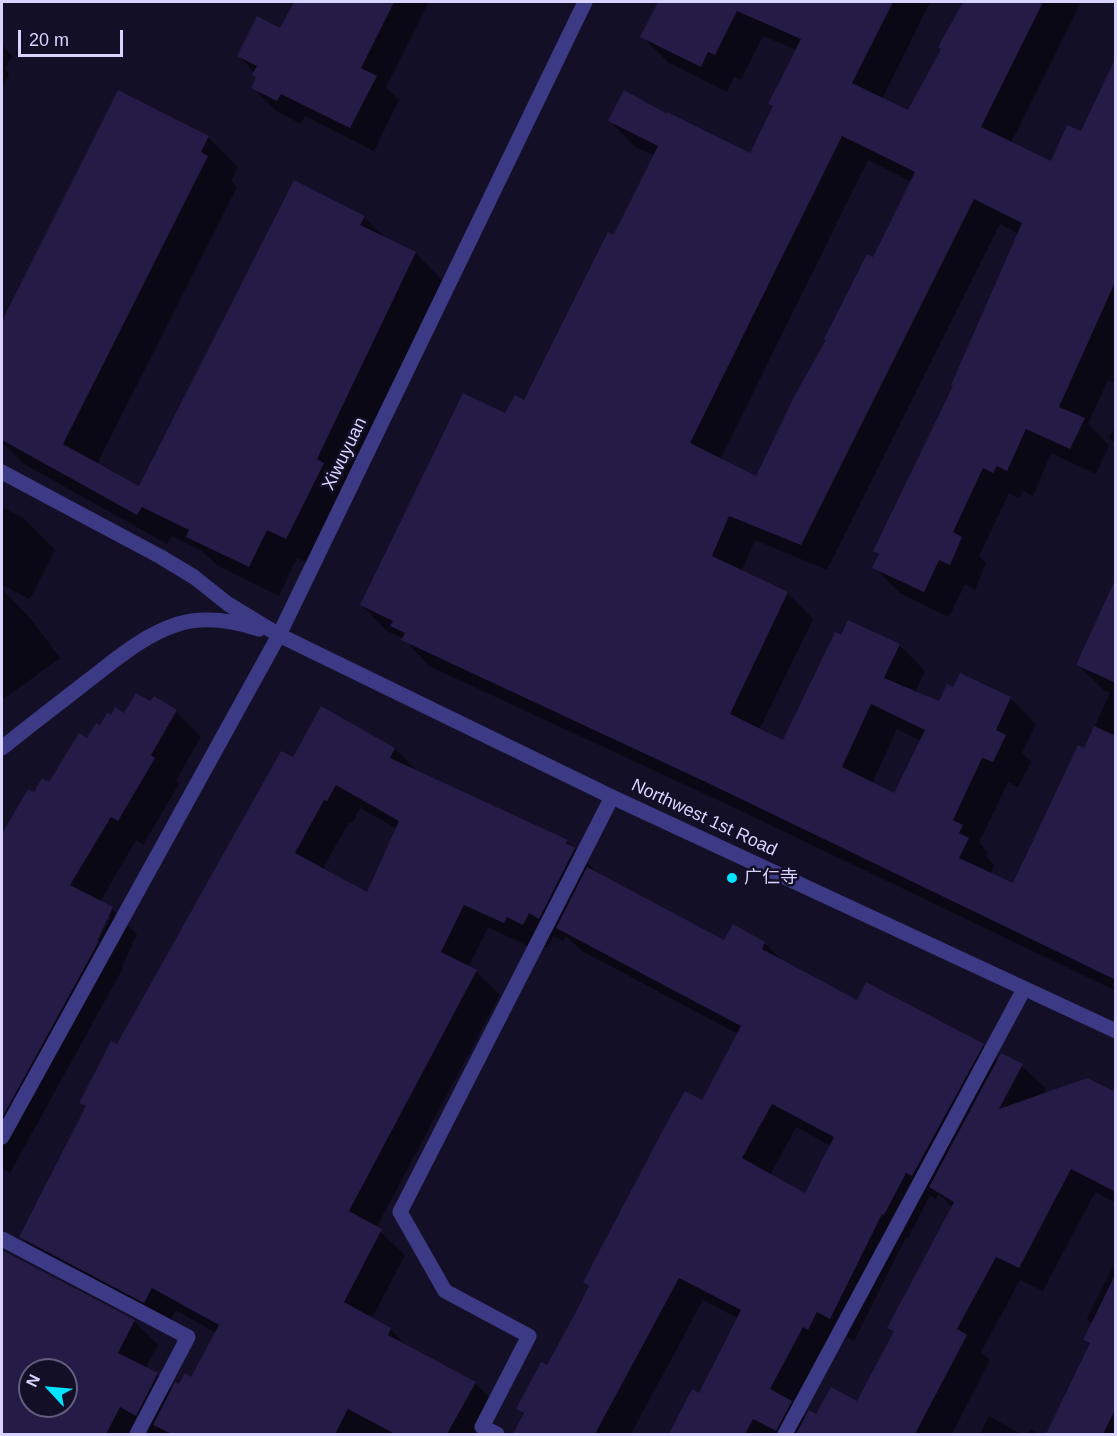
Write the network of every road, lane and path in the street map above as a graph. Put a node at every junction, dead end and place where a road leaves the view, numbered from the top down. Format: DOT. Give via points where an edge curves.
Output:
graph roads {
  1 [pos="585,2"];
  2 [pos="2,472"];
  3 [pos="279,635"];
  4 [pos="2,748"];
  5 [pos="612,797"];
  6 [pos="1024,989"];
  7 [pos="1116,1031"];
  8 [pos="2,1137"];
  9 [pos="2,1239"];
  10 [pos="138,1434"];
  11 [pos="497,1434"];
  12 [pos="784,1434"];
  1 -- 3 [label="street, Xiwuyuan"];
  2 -- 3 [label="street" via="161,557"];
  3 -- 4 [label="street" via="234,621 179,623 132,647"];
  3 -- 5 [label="street, Northwest 1st Road"];
  3 -- 8 [label="street, Xiwuyuan"];
  5 -- 6 [label="street, Northwest 1st Road"];
  5 -- 11 [label="street" via="399,1212 445,1291 529,1336 482,1427"];
  6 -- 7 [label="street, Northwest 1st Road"];
  6 -- 12 [label="street"];
  9 -- 10 [label="street" via="188,1337"];
}
